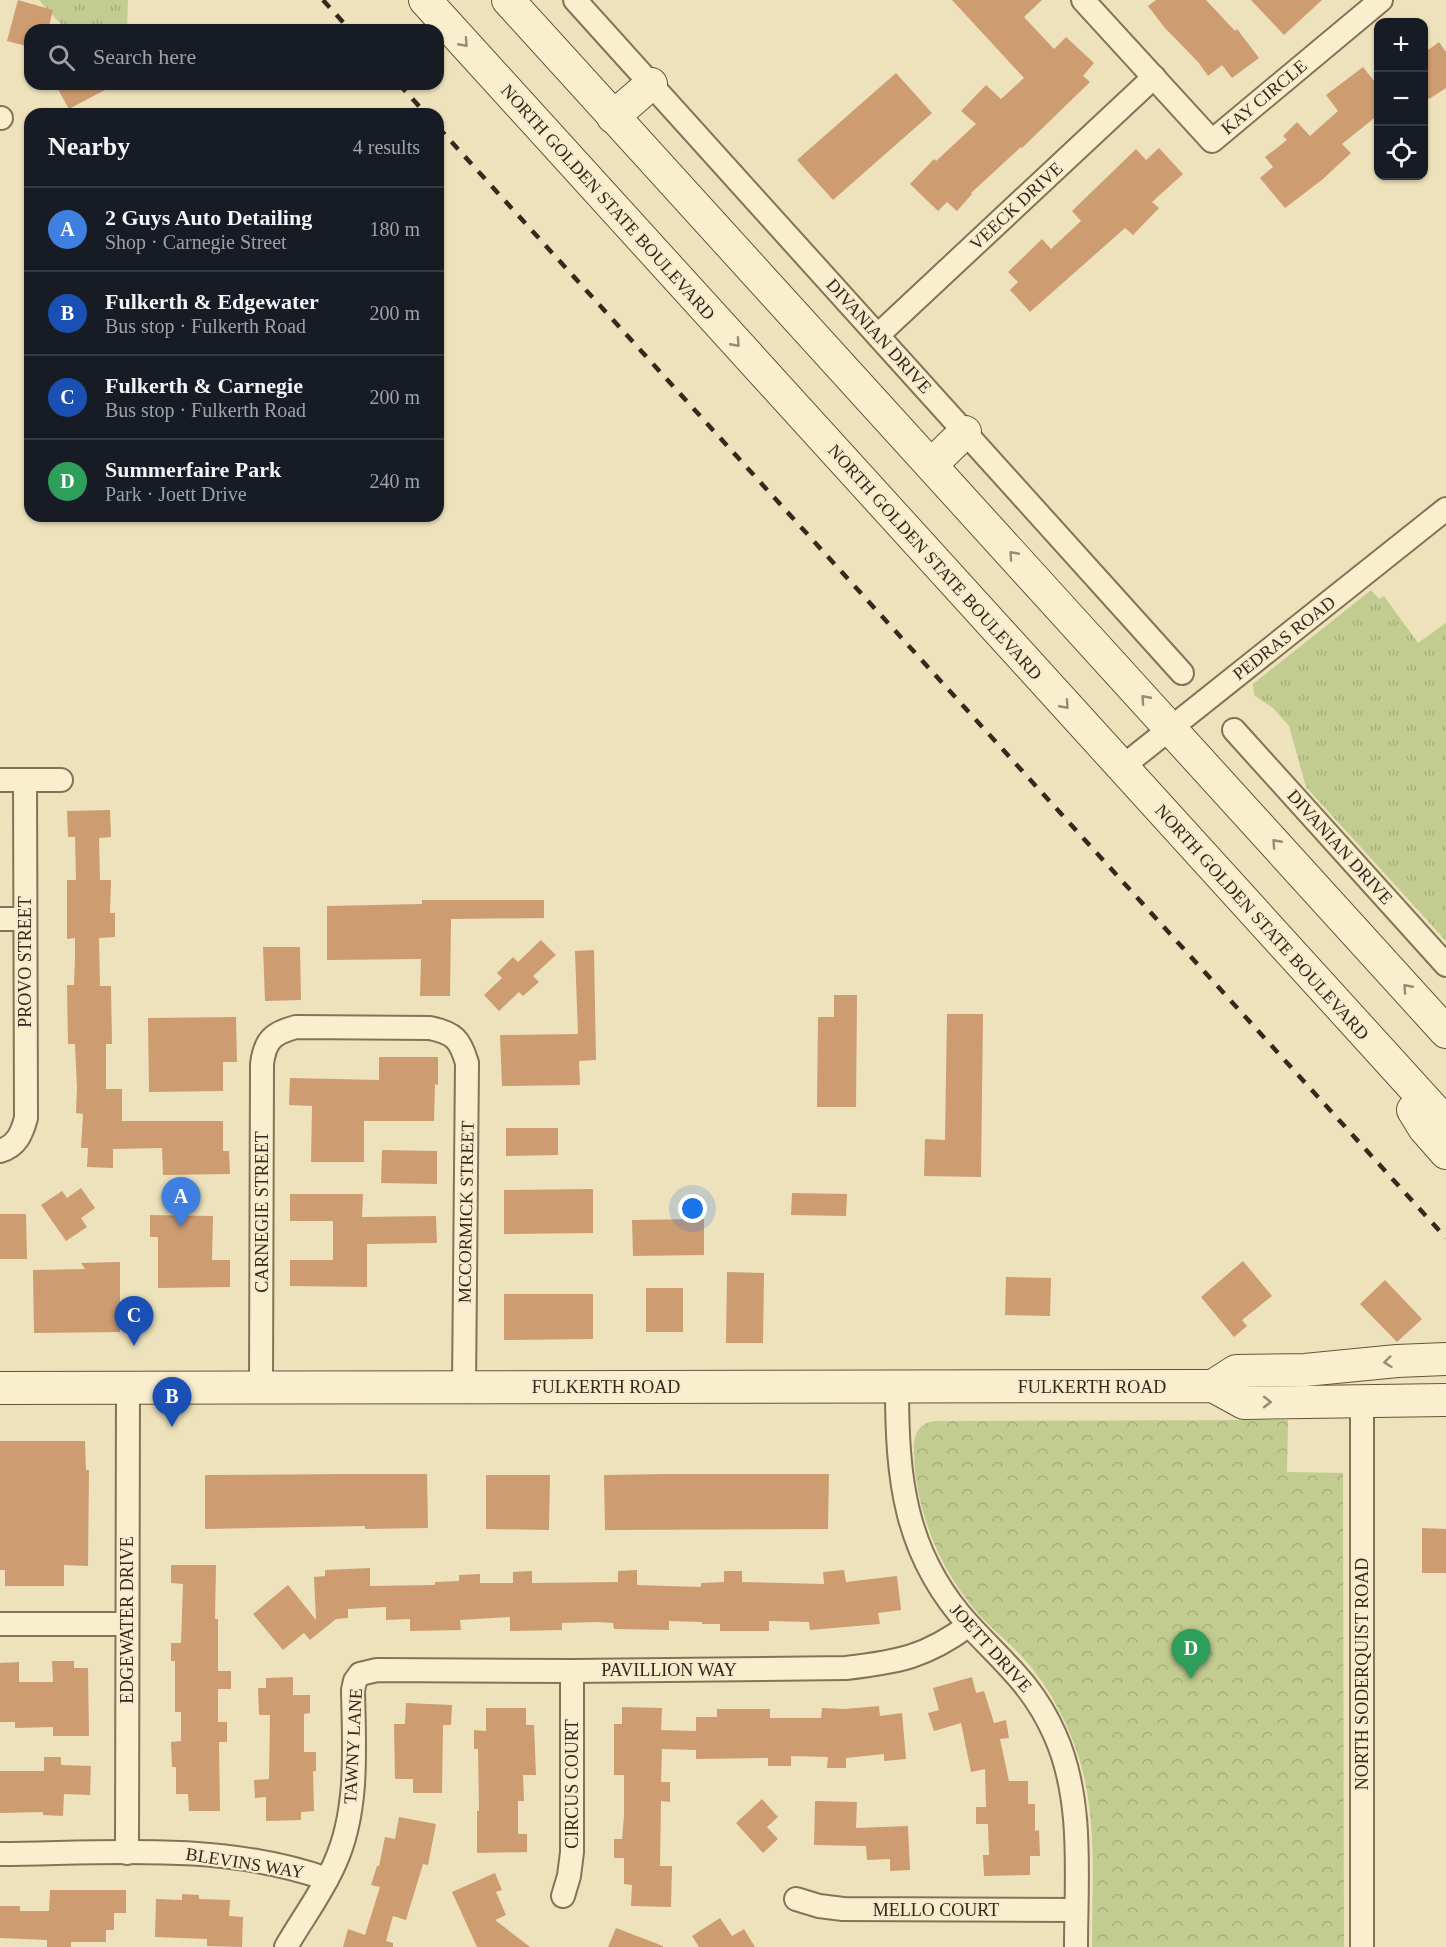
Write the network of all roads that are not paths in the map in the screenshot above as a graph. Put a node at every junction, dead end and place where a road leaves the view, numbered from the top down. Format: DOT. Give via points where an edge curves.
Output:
graph roads {
  1 [pos="425,0"];
  2 [pos="508,0"];
  3 [pos="575,0"];
  4 [pos="1083,0"];
  5 [pos="1381,0"];
  6 [pos="1154,77"];
  7 [pos="651,84"];
  8 [pos="613,117"];
  9 [pos="878,335"];
  10 [pos="965,432"];
  11 [pos="931,465"];
  12 [pos="1446,509"];
  13 [pos="1182,673"];
  14 [pos="1171,728"];
  15 [pos="1234,730"];
  16 [pos="1122,767"];
  17 [pos="0,780"];
  18 [pos="25,780"];
  19 [pos="61,780"];
  20 [pos="0,919"];
  21 [pos="25,919"];
  22 [pos="1446,964"];
  23 [pos="1446,1032"];
  24 [pos="456,1038"];
  25 [pos="1374,1045"];
  26 [pos="1446,1123"];
  27 [pos="8,1146"];
  28 [pos="1446,1153"];
  29 [pos="1446,1359"];
  30 [pos="1213,1386"];
  31 [pos="464,1387"];
  32 [pos="897,1387"];
  33 [pos="0,1388"];
  34 [pos="128,1388"];
  35 [pos="261,1388"];
  36 [pos="1446,1400"];
  37 [pos="1362,1402"];
  38 [pos="0,1624"];
  39 [pos="127,1624"];
  40 [pos="969,1625"];
  41 [pos="572,1671"];
  42 [pos="360,1674"];
  43 [pos="127,1853"];
  44 [pos="0,1854"];
  45 [pos="327,1879"];
  46 [pos="563,1896"];
  47 [pos="796,1899"];
  48 [pos="1076,1910"];
  49 [pos="286,1947"];
  50 [pos="1077,1947"];
  51 [pos="1362,1947"];
  1 -- 16 [label="main road, NORTH GOLDEN STATE BOULEVARD, one-way"];
  2 -- 8 [label="main road"];
  3 -- 7 [label="street, DIVANIAN DRIVE"];
  4 -- 6 [label="street, KAY CIRCLE"];
  5 -- 6 [label="street, KAY CIRCLE" via="1212,141"];
  6 -- 9 [label="street, VEECK DRIVE"];
  7 -- 8 [label="main road"];
  7 -- 9 [label="street, DIVANIAN DRIVE"];
  8 -- 11 [label="main road"];
  9 -- 10 [label="street, DIVANIAN DRIVE"];
  10 -- 11 [label="main road"];
  10 -- 13 [label="street, DIVANIAN DRIVE"];
  14 -- 11 [label="main road, one-way"];
  12 -- 14 [label="street, PEDRAS ROAD"];
  14 -- 16 [label="street, PEDRAS ROAD"];
  23 -- 14 [label="main road, one-way"];
  15 -- 22 [label="street, DIVANIAN DRIVE"];
  16 -- 25 [label="main road, NORTH GOLDEN STATE BOULEVARD"];
  17 -- 18 [label="street"];
  18 -- 19 [label="street"];
  18 -- 21 [label="street, PROVO STREET"];
  20 -- 21 [label="street"];
  21 -- 27 [label="street, PROVO STREET" via="26,1118 23,1132"];
  24 -- 31 [label="street, MCCORMICK STREET" via="467,1063"];
  24 -- 35 [label="street, CARNEGIE STREET" via="430,1028 296,1027 270,1039 262,1064"];
  25 -- 26 [label="main road, NORTH GOLDEN STATE BOULEVARD"];
  25 -- 28 [label="main road" via="1424,1128"];
  29 -- 30 [label="main road, one-way" via="1236,1371"];
  30 -- 32 [label="main road, FULKERTH ROAD"];
  30 -- 37 [label="main road, FULKERTH ROAD, one-way" via="1244,1403"];
  31 -- 32 [label="main road, FULKERTH ROAD"];
  31 -- 35 [label="main road, FULKERTH ROAD"];
  32 -- 40 [label="street, JOETT DRIVE" via="898,1452 910,1523 932,1572"];
  33 -- 34 [label="main road, FULKERTH ROAD"];
  34 -- 35 [label="main road, FULKERTH ROAD"];
  34 -- 39 [label="street, EDGEWATER DRIVE"];
  36 -- 37 [label="main road, FULKERTH ROAD"];
  37 -- 51 [label="street, NORTH SODERQUIST ROAD"];
  38 -- 39 [label="street"];
  39 -- 43 [label="street, EDGEWATER DRIVE"];
  40 -- 41 [label="street, PAVILLION WAY" via="941,1645 918,1655 846,1668"];
  40 -- 48 [label="street, JOETT DRIVE" via="1022,1680 1056,1738 1073,1799"];
  41 -- 42 [label="street, PAVILLION WAY" via="377,1670"];
  41 -- 46 [label="street, CIRCUS COURT" via="572,1852"];
  42 -- 45 [label="street, TAWNY LANE" via="353,1690 349,1812 343,1842"];
  43 -- 44 [label="street, BLEVINS WAY"];
  43 -- 45 [label="street, BLEVINS WAY" via="236,1858"];
  45 -- 49 [label="street, TAWNY LANE"];
  47 -- 48 [label="street, MELLO COURT" via="843,1910"];
  48 -- 50 [label="street, JOETT DRIVE"];
}
